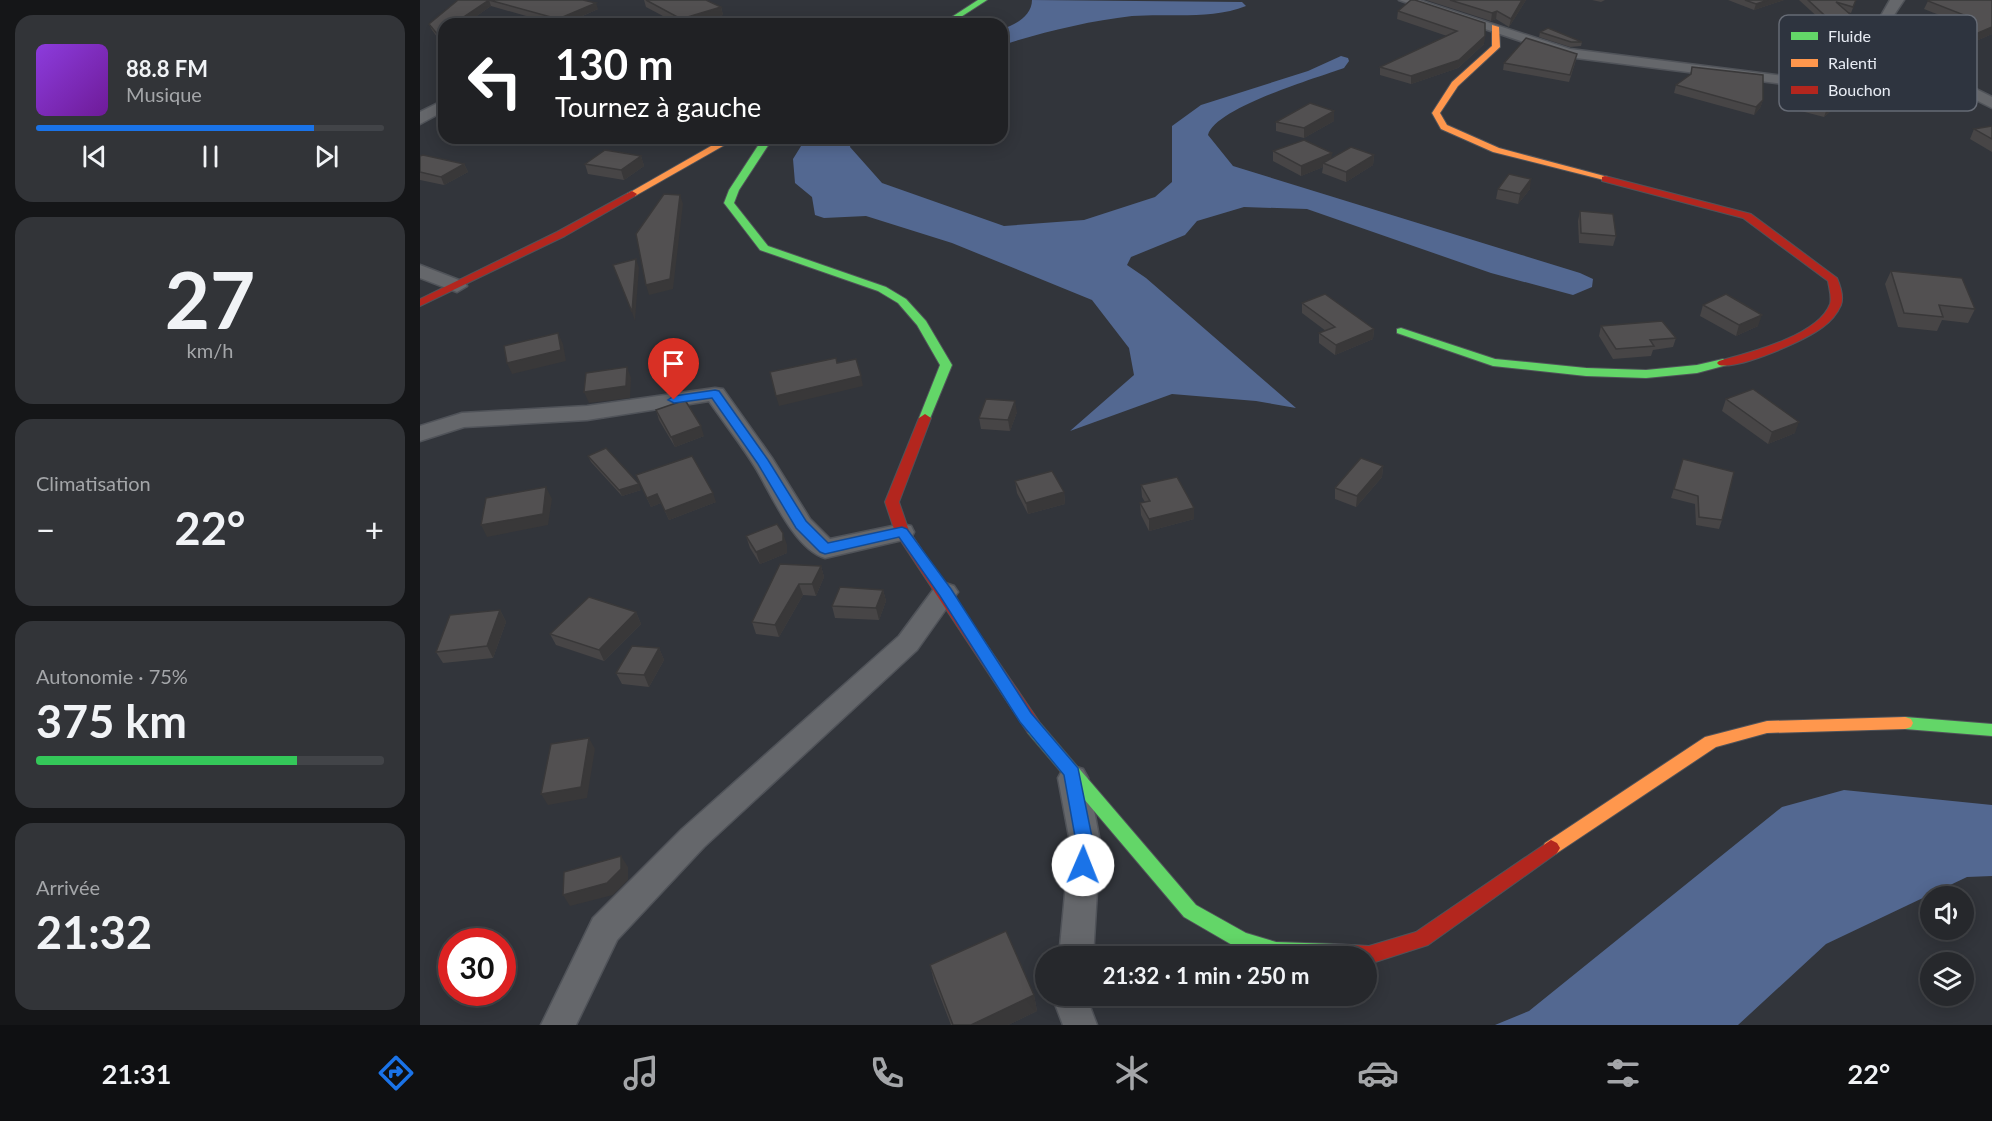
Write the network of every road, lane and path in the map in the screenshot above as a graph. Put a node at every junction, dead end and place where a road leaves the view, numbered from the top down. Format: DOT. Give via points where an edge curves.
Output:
graph roads {
  1 [pos="983,0"];
  2 [pos="1406,0"];
  3 [pos="1898,0"];
  4 [pos="1887,15"];
  5 [pos="954,18"];
  6 [pos="1495,27"];
  7 [pos="1779,79"];
  8 [pos="1977,95"];
  9 [pos="1992,103"];
  10 [pos="438,108"];
  11 [pos="420,119"];
  12 [pos="722,144"];
  13 [pos="764,144"];
  14 [pos="420,271"];
  15 [pos="457,286"];
  16 [pos="420,303"];
  17 [pos="1401,331"];
  18 [pos="420,434"];
  19 [pos="902,532"];
  20 [pos="945,592"];
  21 [pos="1992,730"];
  22 [pos="1072,773"];
  23 [pos="1077,946"];
  24 [pos="1073,1006"];
  25 [pos="558,1025"];
  26 [pos="1080,1025"];
  1 -- 5 [label="street"];
  2 -- 6 [label="street"];
  3 -- 4 [label="street"];
  6 -- 7 [label="street" via="1569,53"];
  6 -- 17 [label="street" via="1496,47 1449,88 1441,101 1436,113 1444,127 1496,150 1747,216 1833,280 1836,303 1824,322 1759,355 1697,369 1646,374 1493,362"];
  8 -- 9 [label="street"];
  10 -- 11 [label="street"];
  12 -- 15 [label="street" via="608,209"];
  13 -- 19 [label="street" via="729,203 756,241 776,253 882,289 902,302 922,323 946,365 892,502"];
  14 -- 15 [label="street"];
  15 -- 16 [label="street"];
  18 -- 19 [label="street" via="462,420 587,413 715,394 764,463 801,525 825,549"];
  19 -- 20 [label="street"];
  20 -- 22 [label="street" via="1025,717"];
  20 -- 25 [label="street" via="908,643 693,838 605,930"];
  21 -- 22 [label="street" via="1922,723 1823,724 1767,727 1711,742 1421,939 1369,955 1276,951 1242,940 1190,911"];
  22 -- 23 [label="street" via="1084,842"];
  24 -- 26 [label="street"];
}
